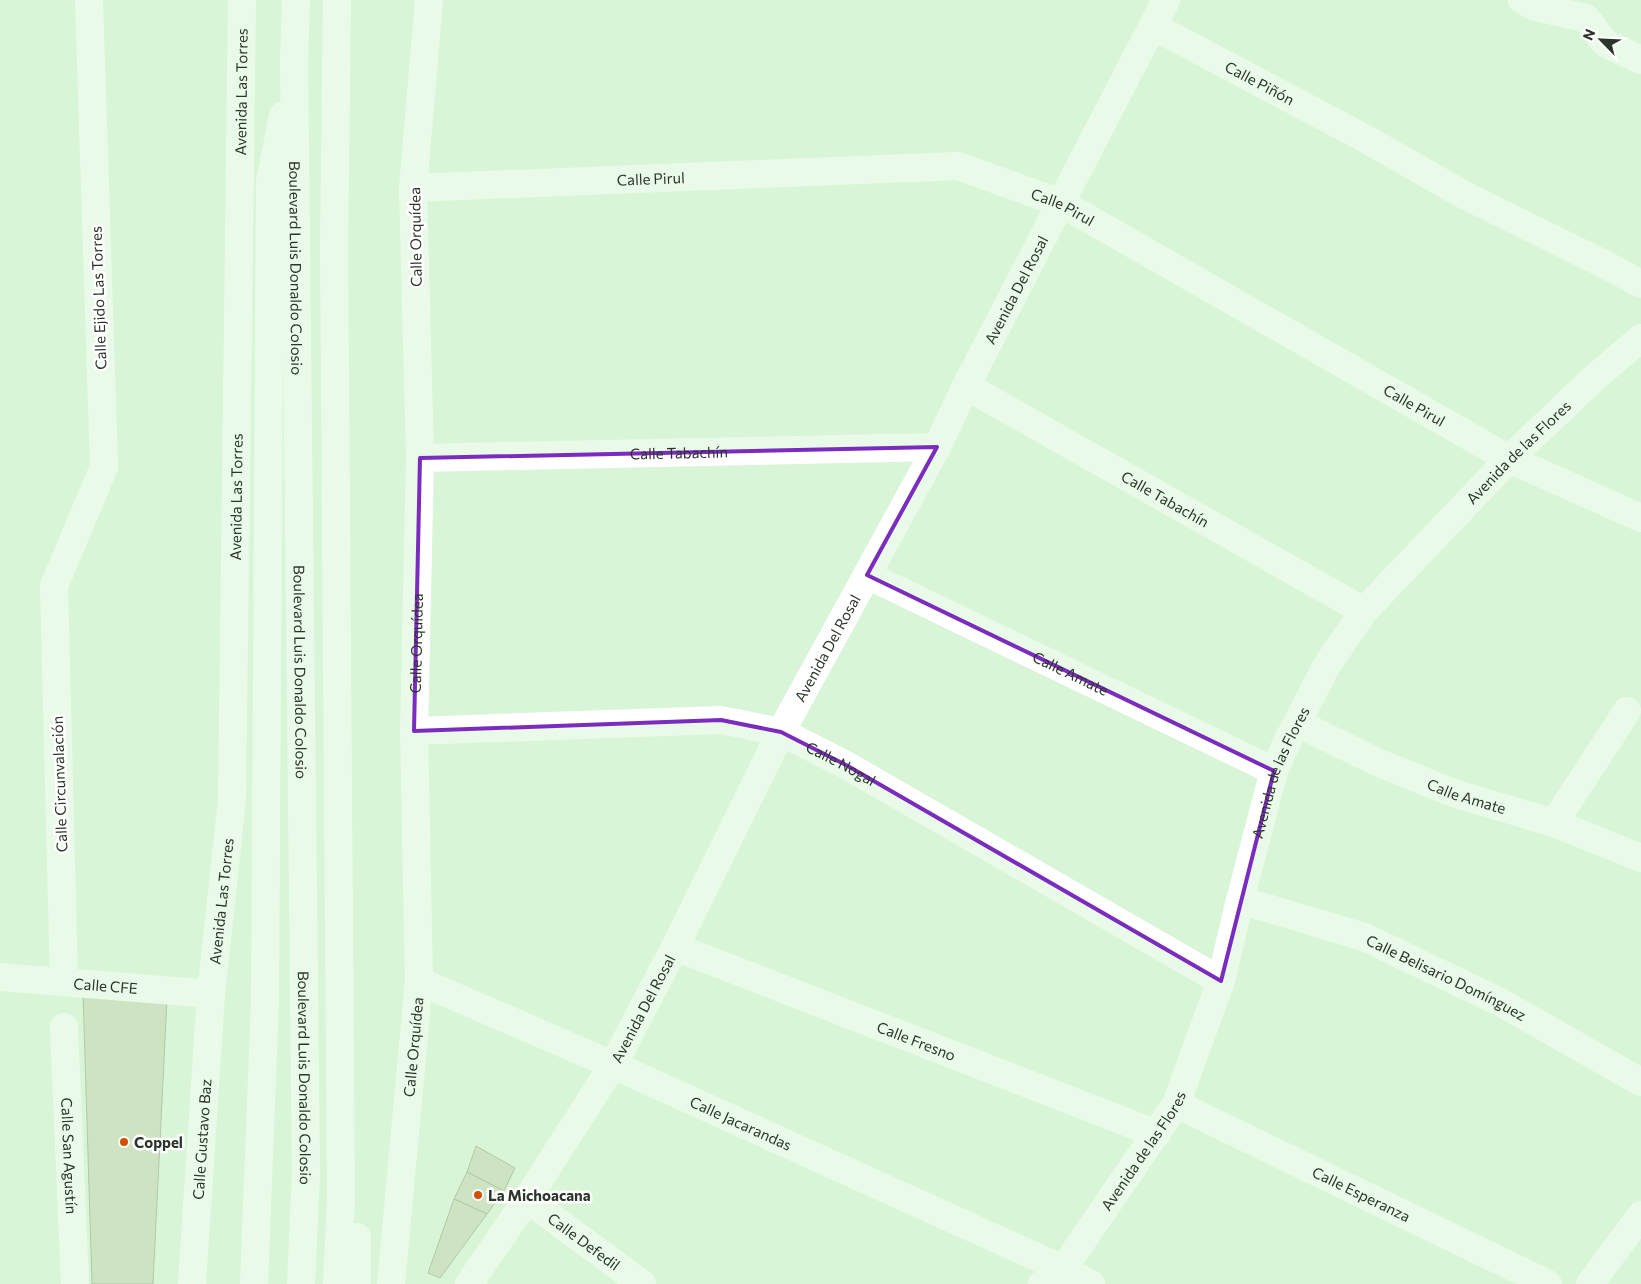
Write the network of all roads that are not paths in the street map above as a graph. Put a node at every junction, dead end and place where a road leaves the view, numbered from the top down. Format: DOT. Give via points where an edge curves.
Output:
graph roads {
  1 [pos="89,0"];
  2 [pos="242,0"];
  3 [pos="296,0"];
  4 [pos="337,0"];
  5 [pos="429,0"];
  6 [pos="1166,0"];
  7 [pos="1529,4"];
  8 [pos="1153,26"];
  9 [pos="294,60"];
  10 [pos="1641,60"];
  11 [pos="336,77"];
  12 [pos="413,188"];
  13 [pos="1061,203"];
  14 [pos="1641,284"];
  15 [pos="1641,338"];
  16 [pos="966,386"];
  17 [pos="937,447"];
  18 [pos="420,458"];
  19 [pos="1509,459"];
  20 [pos="1641,518"];
  21 [pos="867,575"];
  22 [pos="54,586"];
  23 [pos="1364,611"];
  24 [pos="1628,711"];
  25 [pos="1297,723"];
  26 [pos="414,731"];
  27 [pos="781,732"];
  28 [pos="1274,771"];
  29 [pos="1554,822"];
  30 [pos="1641,858"];
  31 [pos="1240,900"];
  32 [pos="675,947"];
  33 [pos="0,977"];
  34 [pos="1221,980"];
  35 [pos="418,981"];
  36 [pos="64,982"];
  37 [pos="211,994"];
  38 [pos="64,1027"];
  39 [pos="613,1065"];
  40 [pos="1641,1082"];
  41 [pos="1176,1104"];
  42 [pos="1157,1134"];
  43 [pos="527,1199"];
  44 [pos="1641,1216"];
  45 [pos="1052,1276"];
  46 [pos="75,1284"];
  47 [pos="192,1284"];
  48 [pos="254,1284"];
  49 [pos="301,1284"];
  50 [pos="338,1284"];
  51 [pos="357,1284"];
  52 [pos="391,1284"];
  53 [pos="469,1284"];
  54 [pos="642,1284"];
  55 [pos="1091,1284"];
  56 [pos="1548,1284"];
  57 [pos="1590,1284"];
  1 -- 22 [label="main road, Calle Ejido Las Torres" via="104,467"];
  2 -- 37 [label="main road, Avenida Las Torres" via="232,800"];
  3 -- 9 [label="main road"];
  4 -- 11 [label="main road"];
  5 -- 12 [label="main road, Calle Orquídea"];
  6 -- 8 [label="main road, Avenida Del Rosal"];
  7 -- 10 [label="main road" via="1586,18 1605,43"];
  8 -- 13 [label="main road, Avenida Del Rosal"];
  8 -- 14 [label="main road, Calle Piñón" via="1466,196"];
  9 -- 48 [label="main road" via="270,182 265,1001"];
  9 -- 49 [label="main road, Boulevard Luis Donaldo Colosio" via="306,1174"];
  11 -- 50 [label="main road" via="334,247 341,1190"];
  11 -- 51 [label="main road" via="353,160"];
  12 -- 13 [label="main road, Calle Pirul" via="958,166"];
  12 -- 18 [label="main road, Calle Orquídea"];
  13 -- 16 [label="main road, Avenida Del Rosal"];
  13 -- 19 [label="main road, Calle Pirul"];
  15 -- 19 [label="main road, Avenida de las Flores"];
  16 -- 17 [label="main road, Avenida Del Rosal"];
  16 -- 23 [label="main road, Calle Tabachín"];
  17 -- 18 [label="main road, Calle Tabachín"];
  17 -- 21 [label="main road, Avenida Del Rosal"];
  18 -- 26 [label="main road, Calle Orquídea"];
  19 -- 20 [label="main road, Calle Pirul"];
  19 -- 23 [label="main road, Avenida de las Flores"];
  21 -- 27 [label="main road, Avenida Del Rosal"];
  21 -- 28 [label="main road, Calle Amate"];
  22 -- 36 [label="main road, Calle Circunvalación"];
  23 -- 25 [label="main road, Avenida de las Flores" via="1327,665"];
  24 -- 29 [label="main road"];
  25 -- 28 [label="main road, Avenida de las Flores"];
  25 -- 29 [label="main road, Calle Amate" via="1377,762 1453,793"];
  26 -- 27 [label="main road, Calle Nogal" via="721,720"];
  26 -- 35 [label="main road, Calle Orquídea"];
  27 -- 32 [label="main road, Avenida Del Rosal"];
  27 -- 34 [label="main road, Calle Nogal" via="846,765"];
  28 -- 31 [label="main road, Avenida de las Flores"];
  29 -- 30 [label="main road, Calle Amate"];
  31 -- 34 [label="main road, Avenida de las Flores"];
  31 -- 40 [label="main road, Calle Belisario Domínguez" via="1364,938 1500,1002"];
  32 -- 39 [label="main road, Avenida Del Rosal"];
  32 -- 42 [label="main road, Calle Fresno"];
  33 -- 36 [label="main road, Calle CFE"];
  34 -- 41 [label="main road, Avenida de las Flores"];
  35 -- 39 [label="main road, Calle Jacarandas"];
  35 -- 52 [label="main road, Calle Orquídea"];
  36 -- 37 [label="main road, Calle CFE"];
  37 -- 47 [label="main road, Calle Gustavo Baz"];
  38 -- 46 [label="main road, Calle San Agustín"];
  39 -- 43 [label="main road, Avenida Del Rosal"];
  39 -- 45 [label="main road, Calle Jacarandas"];
  41 -- 42 [label="main road, Avenida de las Flores"];
  41 -- 56 [label="main road, Calle Esperanza"];
  42 -- 45 [label="main road, Avenida de las Flores"];
  43 -- 53 [label="main road, Avenida Del Rosal"];
  43 -- 54 [label="main road, Calle Defedil"];
  44 -- 57 [label="main road"];
  45 -- 55 [label="main road, Calle Jacarandas"];
}
